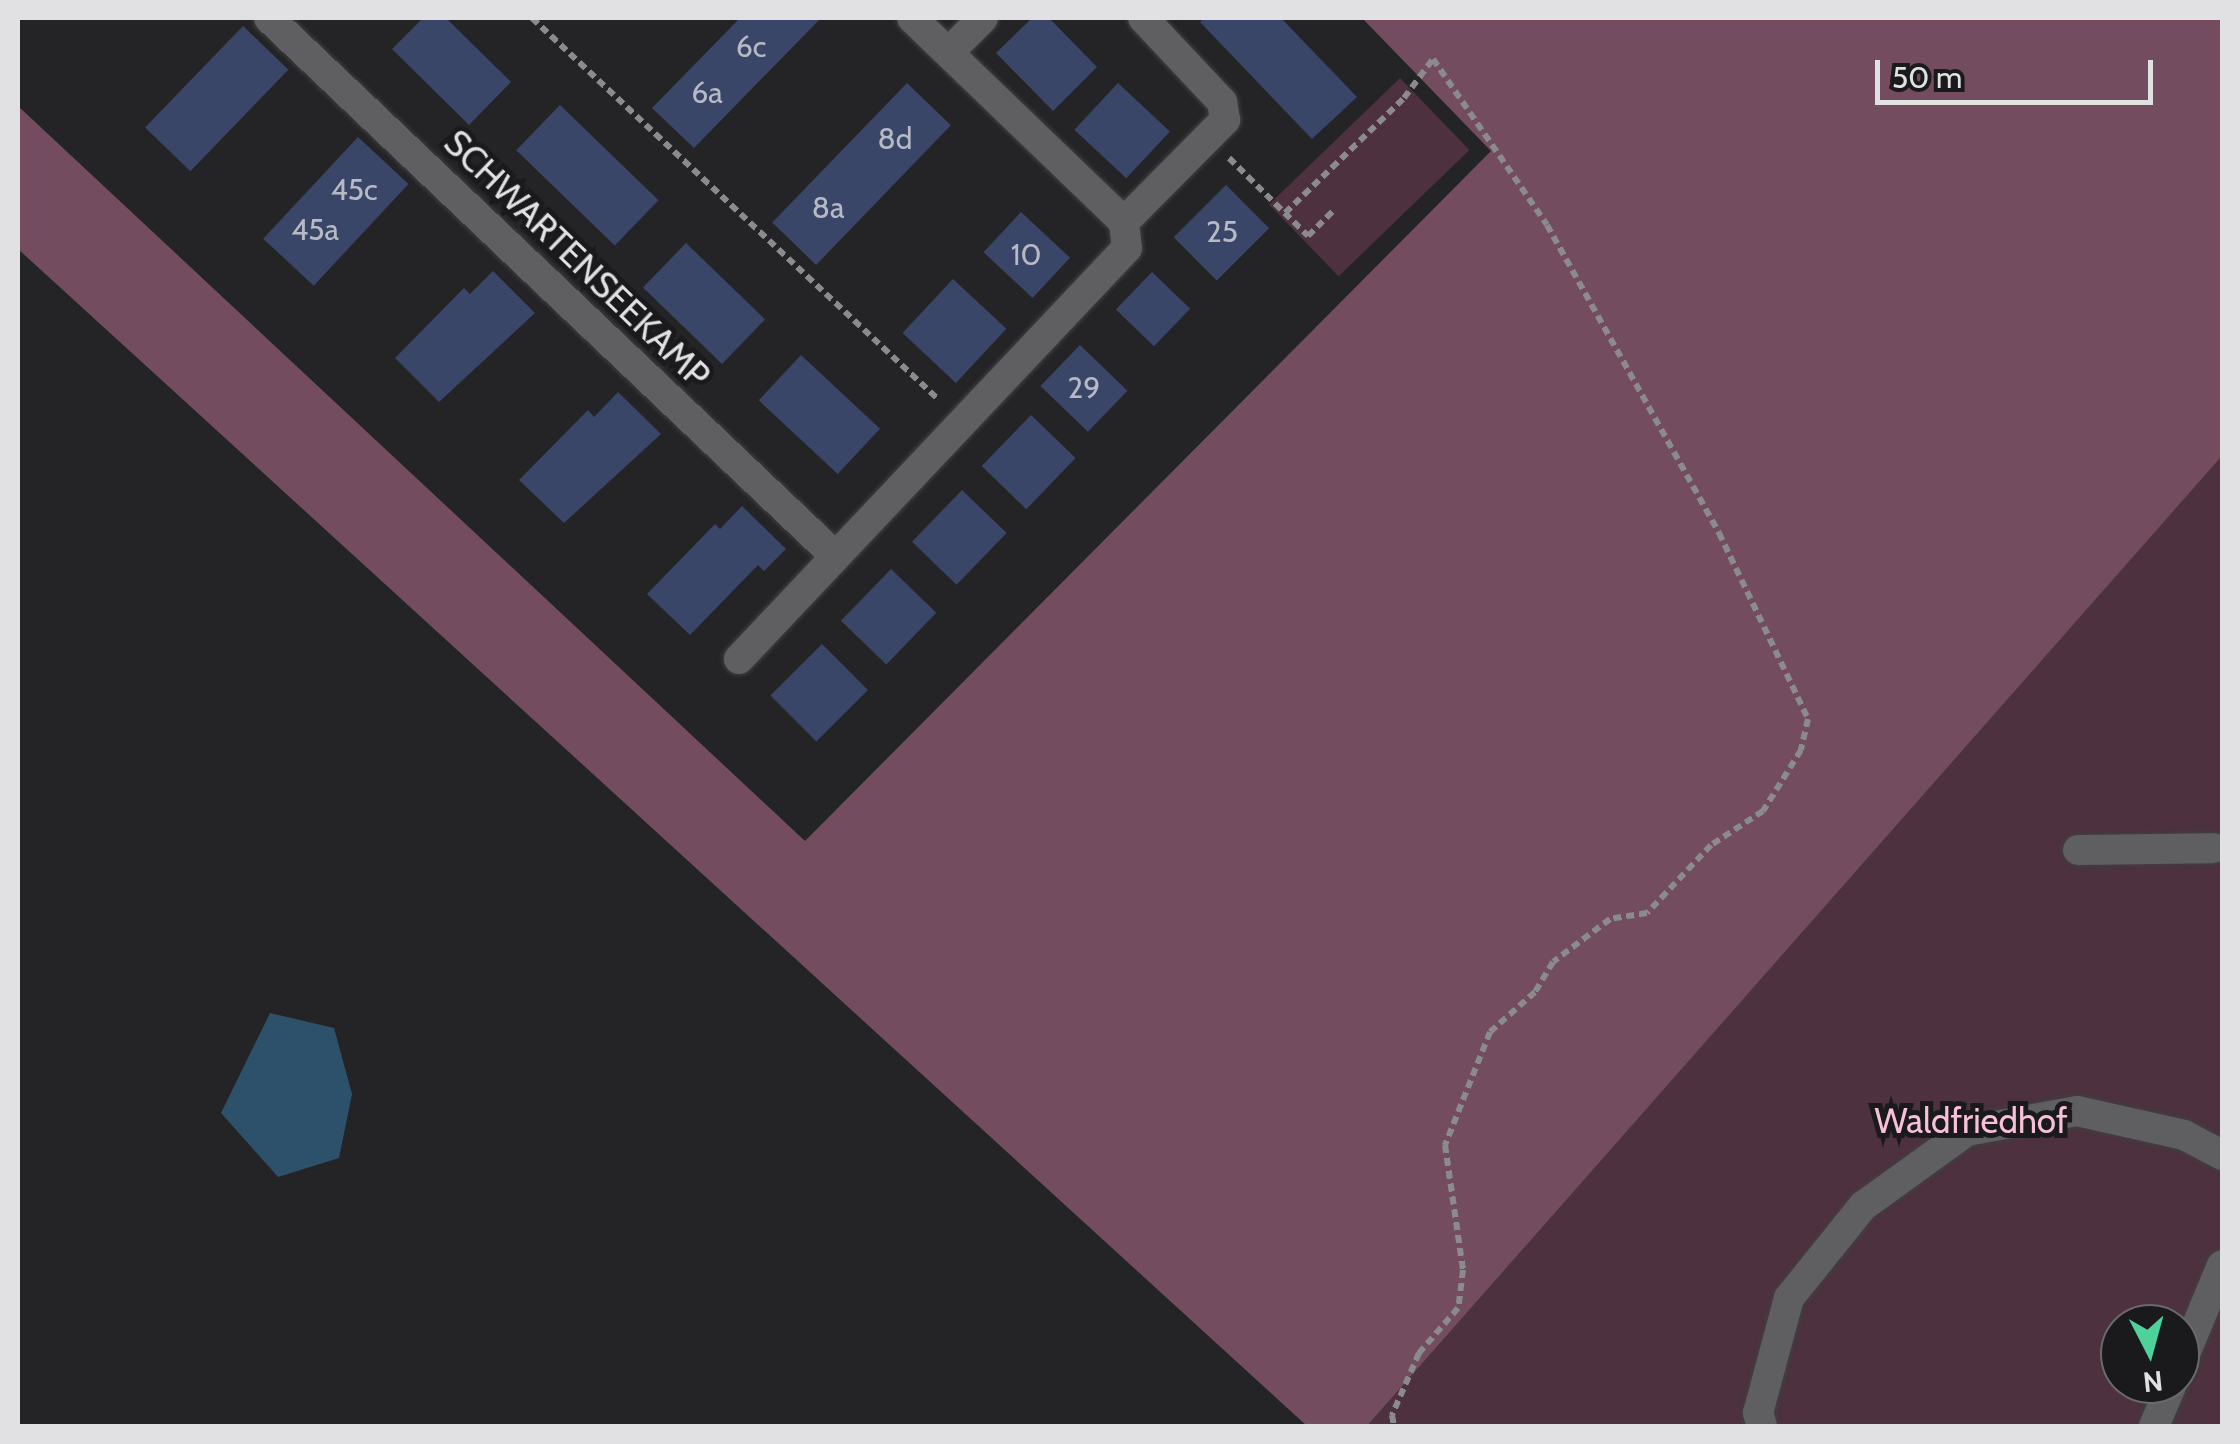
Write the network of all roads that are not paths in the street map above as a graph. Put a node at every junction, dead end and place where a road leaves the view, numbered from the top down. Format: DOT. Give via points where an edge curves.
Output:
graph roads {
  1 [pos="269,18"];
  2 [pos="912,18"];
  3 [pos="983,18"];
  4 [pos="1143,18"];
  5 [pos="949,52"];
  6 [pos="1124,222"];
  7 [pos="833,554"];
  8 [pos="738,659"];
  9 [pos="2219,849"];
  10 [pos="2078,850"];
  11 [pos="2222,1156"];
  12 [pos="2222,1266"];
  13 [pos="2200,1318"];
  14 [pos="1762,1426"];
  1 -- 7 [label="street, SCHWARTENSEEKAMP"];
  2 -- 5 [label="street"];
  3 -- 5 [label="street"];
  4 -- 6 [label="street" via="1222,102 1226,120"];
  5 -- 6 [label="street"];
  6 -- 7 [label="street" via="1127,248"];
  7 -- 8 [label="street"];
  9 -- 10 [label="street"];
  11 -- 14 [label="street" via="2184,1135 2077,1111 1967,1130 1863,1206 1790,1298 1758,1413"];
  12 -- 13 [label="street"];
}
